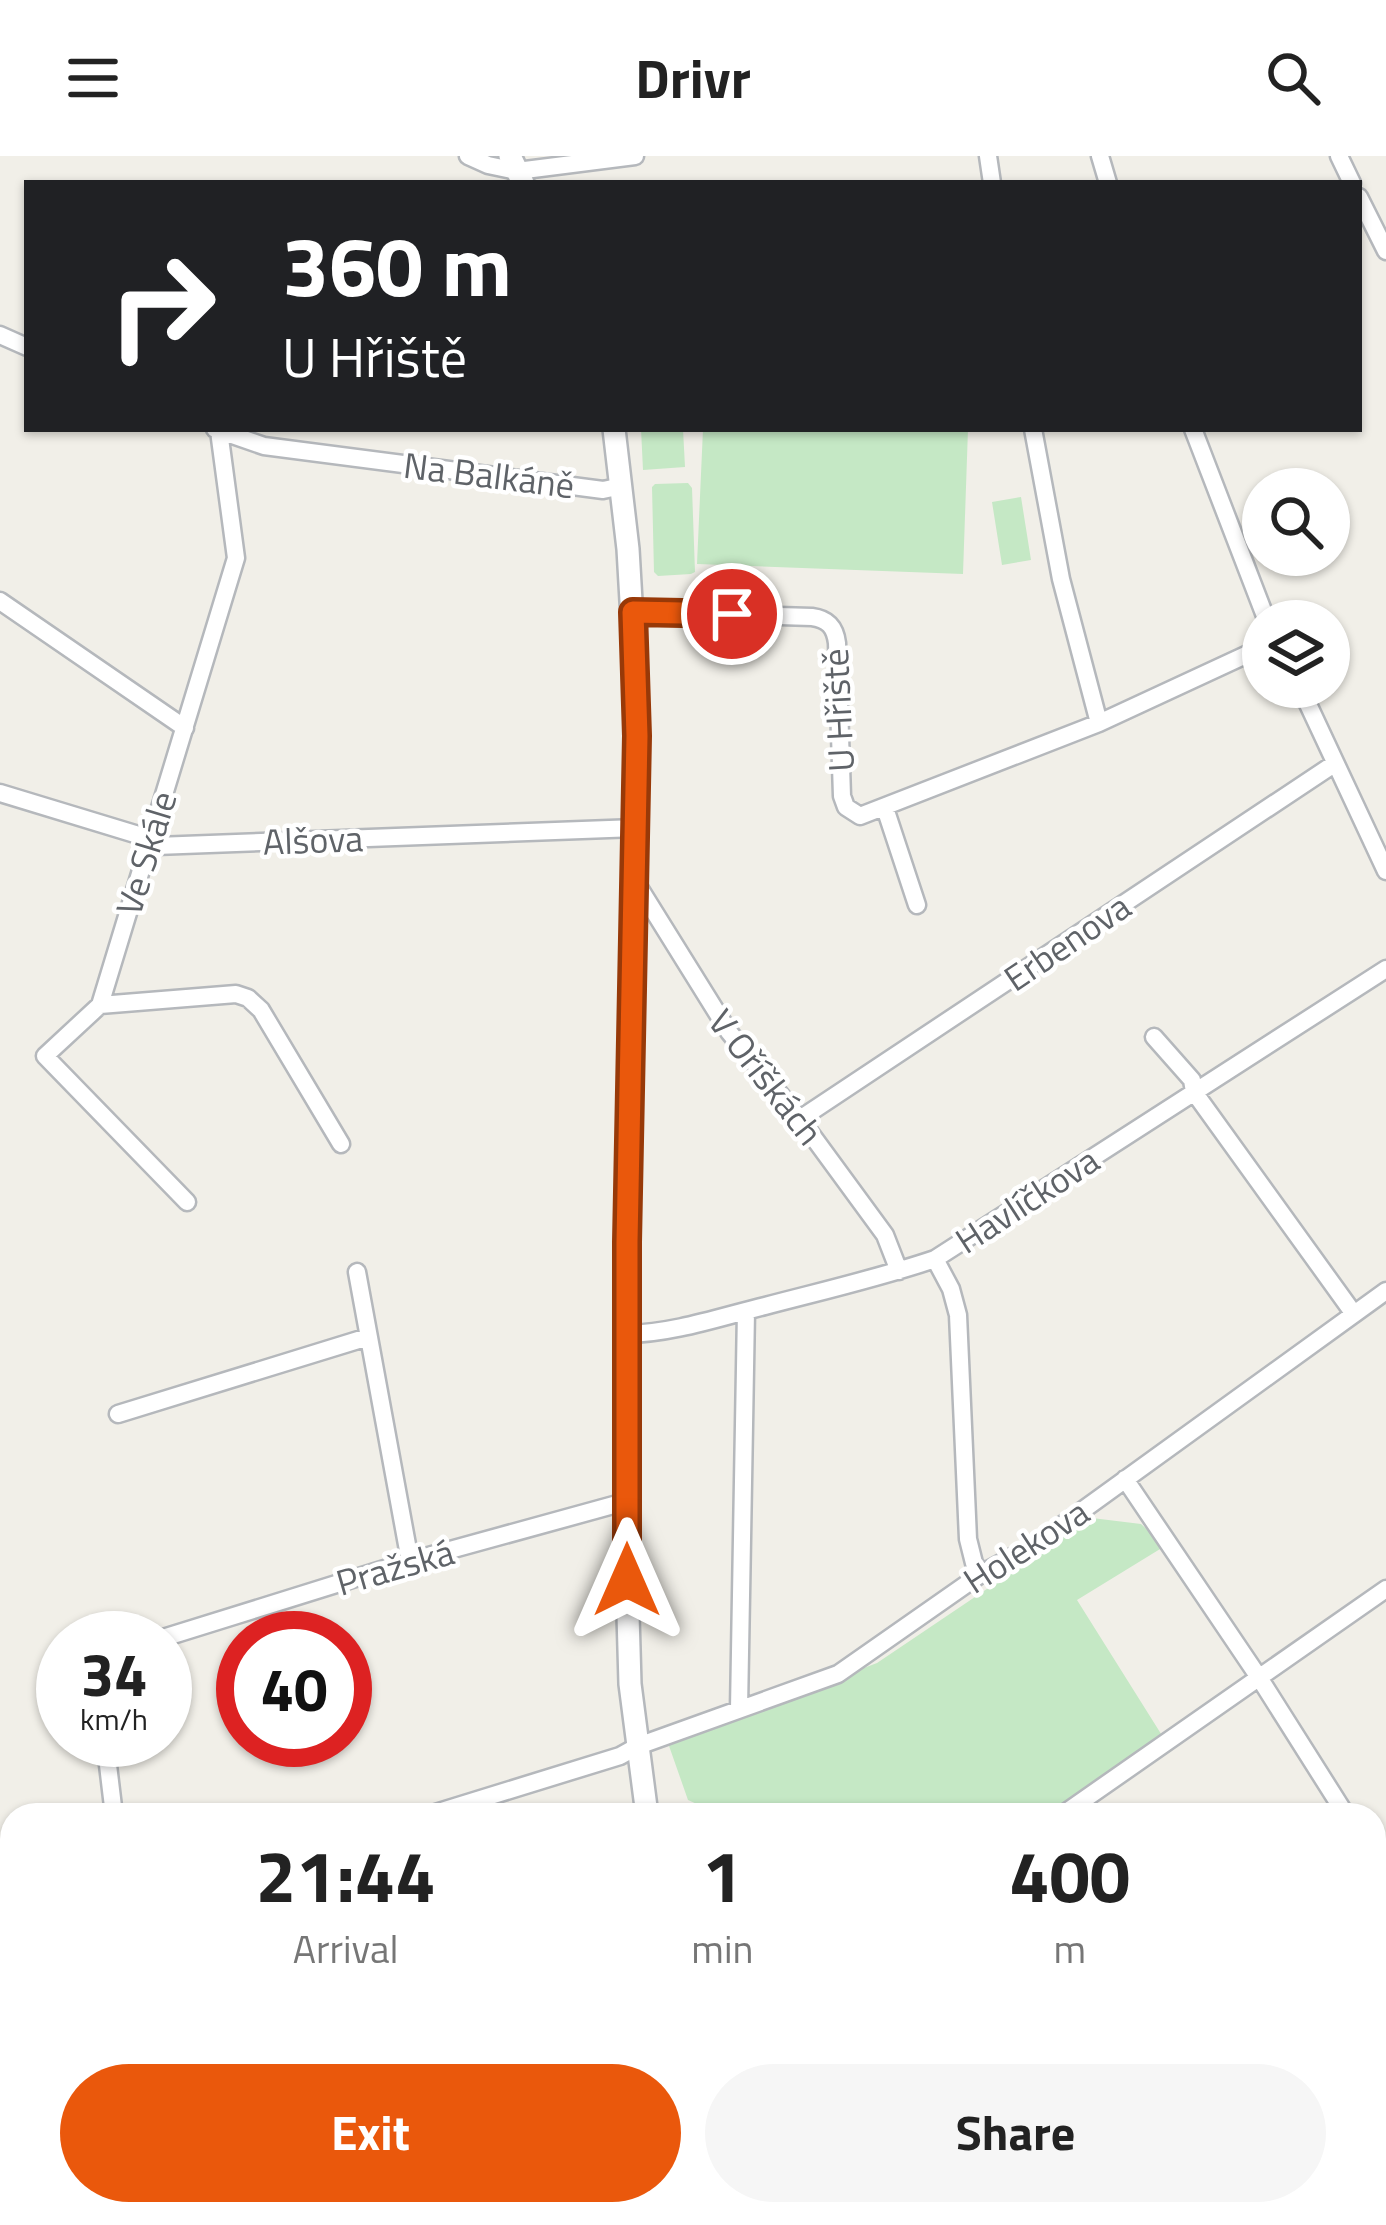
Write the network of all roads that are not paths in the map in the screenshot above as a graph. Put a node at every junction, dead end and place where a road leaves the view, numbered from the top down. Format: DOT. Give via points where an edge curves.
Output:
graph roads {
  1 [pos="468,156"];
  2 [pos="635,156"];
  3 [pos="517,170"];
  4 [pos="1362,203"];
  5 [pos="1386,251"];
  6 [pos="217,432"];
  7 [pos="223,432"];
  8 [pos="614,432"];
  9 [pos="1034,432"];
  10 [pos="1194,432"];
  11 [pos="622,486"];
  12 [pos="1259,600"];
  13 [pos="0,602"];
  14 [pos="633,612"];
  15 [pos="1242,656"];
  16 [pos="1309,708"];
  17 [pos="1099,723"];
  18 [pos="185,728"];
  19 [pos="1334,764"];
  20 [pos="0,793"];
  21 [pos="885,808"];
  22 [pos="636,828"];
  23 [pos="149,842"];
  24 [pos="1386,871"];
  25 [pos="635,881"];
  26 [pos="917,905"];
  27 [pos="1386,969"];
  28 [pos="100,1005"];
  29 [pos="1154,1037"];
  30 [pos="1194,1092"];
  31 [pos="800,1120"];
  32 [pos="341,1144"];
  33 [pos="187,1202"];
  34 [pos="935,1259"];
  35 [pos="899,1271"];
  36 [pos="357,1273"];
  37 [pos="1386,1291"];
  38 [pos="746,1311"];
  39 [pos="1354,1315"];
  40 [pos="628,1334"];
  41 [pos="368,1337"];
  42 [pos="118,1414"];
  43 [pos="1125,1479"];
  44 [pos="628,1502"];
  45 [pos="410,1561"];
  46 [pos="981,1574"];
  47 [pos="1386,1589"];
  48 [pos="192,1629"];
  49 [pos="1260,1679"];
  50 [pos="739,1709"];
  51 [pos="638,1746"];
  52 [pos="109,1767"];
  53 [pos="113,1803"];
  54 [pos="468,1803"];
  55 [pos="645,1803"];
  56 [pos="1079,1803"];
  57 [pos="1338,1803"];
  1 -- 3 [label="street"];
  2 -- 3 [label="street"];
  4 -- 5 [label="street"];
  6 -- 18 [label="street, Ve Skále" via="236,558"];
  7 -- 11 [label="street, Na Balkáně" via="264,446 603,490"];
  8 -- 11 [label="street"];
  9 -- 17 [label="street"];
  10 -- 12 [label="street"];
  11 -- 14 [label="street"];
  13 -- 18 [label="street"];
  14 -- 21 [label="street, U Hřiště" via="826,621 837,643 843,802 860,816"];
  14 -- 22 [label="street"];
  15 -- 17 [label="street, U Hřiště"];
  16 -- 19 [label="street"];
  17 -- 21 [label="street, U Hřiště"];
  18 -- 23 [label="street, Ve Skále"];
  19 -- 24 [label="street"];
  19 -- 31 [label="street, Erbenova"];
  20 -- 23 [label="street, Alšova"];
  21 -- 26 [label="street, U Hřiště"];
  22 -- 23 [label="street, Alšova"];
  22 -- 25 [label="street"];
  23 -- 28 [label="street, Ve Skále"];
  25 -- 31 [label="street, V Oříškách" via="708,1003"];
  25 -- 40 [label="street"];
  27 -- 30 [label="street, Havlíčkova"];
  28 -- 32 [label="street" via="248,998"];
  28 -- 33 [label="street" via="45,1056"];
  29 -- 30 [label="street"];
  30 -- 34 [label="street, Havlíčkova"];
  30 -- 39 [label="street"];
  31 -- 35 [label="street, V Oříškách" via="890,1244"];
  34 -- 35 [label="street, Havlíčkova"];
  34 -- 46 [label="street" via="958,1315 968,1539"];
  35 -- 38 [label="street, Havlíčkova"];
  36 -- 41 [label="street"];
  37 -- 39 [label="street, Holekova"];
  38 -- 40 [label="street, Havlíčkova"];
  38 -- 50 [label="street"];
  39 -- 43 [label="street, Holekova"];
  40 -- 44 [label="street"];
  41 -- 42 [label="street"];
  41 -- 45 [label="street"];
  43 -- 46 [label="street, Holekova"];
  43 -- 49 [label="street"];
  44 -- 45 [label="street, Pražská"];
  44 -- 51 [label="street"];
  45 -- 48 [label="street, Pražská"];
  46 -- 50 [label="street, Holekova" via="838,1674"];
  47 -- 49 [label="street"];
  49 -- 56 [label="street"];
  49 -- 57 [label="street"];
  50 -- 51 [label="street, Holekova"];
  51 -- 54 [label="street, Holekova"];
  51 -- 55 [label="street"];
  52 -- 53 [label="street"];
}
